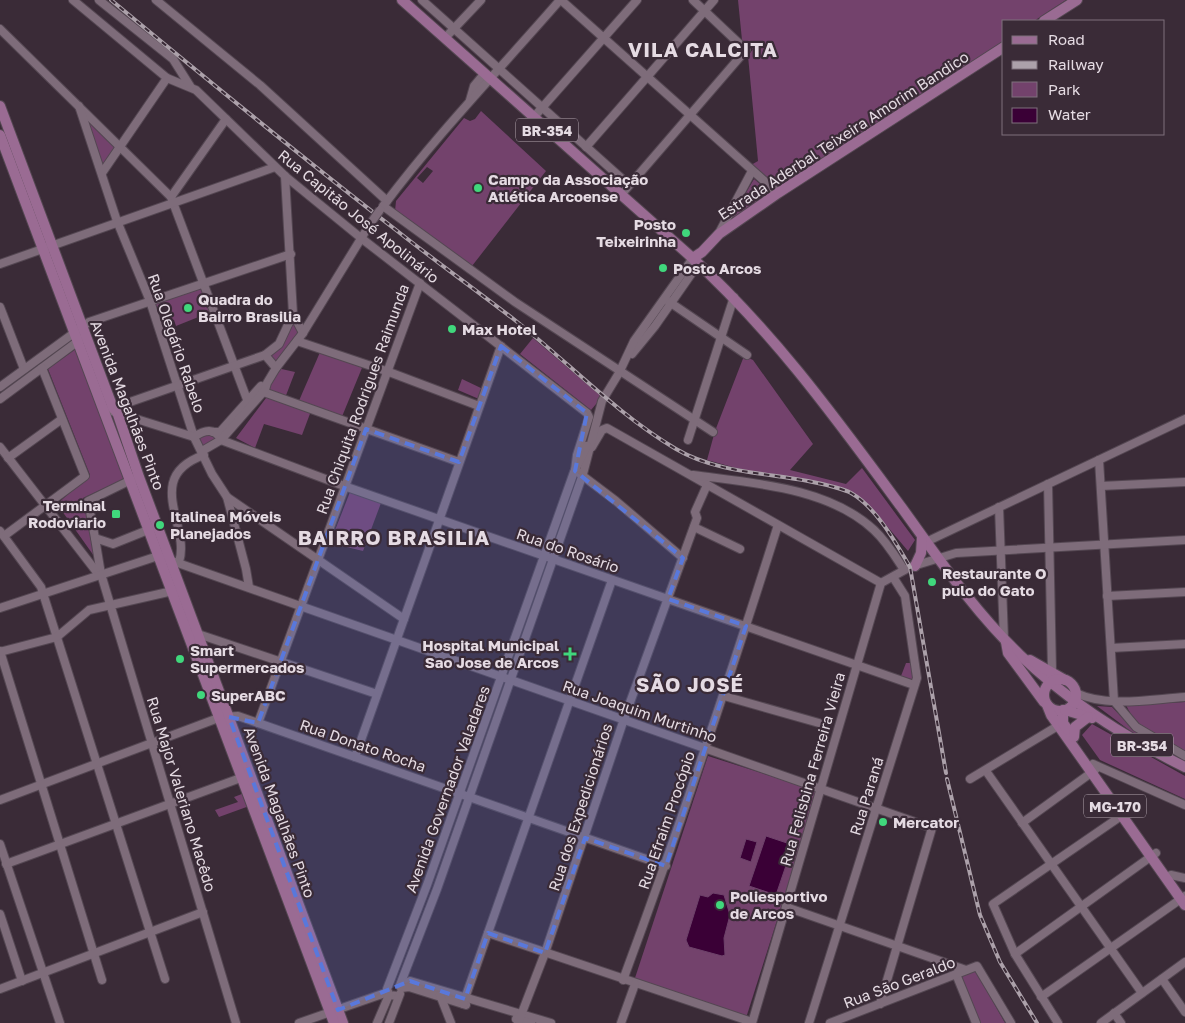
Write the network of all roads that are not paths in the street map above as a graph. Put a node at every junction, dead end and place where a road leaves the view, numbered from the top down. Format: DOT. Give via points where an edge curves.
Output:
graph roads {
  1 [pos="72,0"];
  2 [pos="99,0"];
  3 [pos="156,0"];
  4 [pos="403,0"];
  5 [pos="422,0"];
  6 [pos="481,0"];
  7 [pos="560,0"];
  8 [pos="637,0"];
  9 [pos="693,0"];
  10 [pos="714,0"];
  11 [pos="1077,0"];
  12 [pos="704,10"];
  13 [pos="1046,20"];
  14 [pos="454,28"];
  15 [pos="0,29"];
  16 [pos="445,38"];
  17 [pos="604,38"];
  18 [pos="1002,48"];
  19 [pos="500,69"];
  20 [pos="646,76"];
  21 [pos="488,77"];
  22 [pos="167,78"];
  23 [pos="190,86"];
  24 [pos="0,106"];
  25 [pos="79,106"];
  26 [pos="542,108"];
  27 [pos="690,116"];
  28 [pos="533,118"];
  29 [pos="226,119"];
  30 [pos="3,122"];
  31 [pos="0,135"];
  32 [pos="120,147"];
  33 [pos="586,147"];
  34 [pos="275,167"];
  35 [pos="752,170"];
  36 [pos="102,173"];
  37 [pos="285,176"];
  38 [pos="629,185"];
  39 [pos="778,193"];
  40 [pos="621,195"];
  41 [pos="172,200"];
  42 [pos="383,206"];
  43 [pos="118,221"];
  44 [pos="718,234"];
  45 [pos="361,238"];
  46 [pos="47,247"];
  47 [pos="291,254"];
  48 [pos="698,258"];
  49 [pos="0,264"];
  50 [pos="203,282"];
  51 [pos="420,282"];
  52 [pos="734,297"];
  53 [pos="150,301"];
  54 [pos="667,301"];
  55 [pos="0,307"];
  56 [pos="293,314"];
  57 [pos="302,332"];
  58 [pos="80,334"];
  59 [pos="721,337"];
  60 [pos="296,341"];
  61 [pos="500,346"];
  62 [pos="265,355"];
  63 [pos="747,355"];
  64 [pos="234,367"];
  65 [pos="42,368"];
  66 [pos="276,368"];
  67 [pos="24,369"];
  68 [pos="389,372"];
  69 [pos="619,372"];
  70 [pos="179,386"];
  71 [pos="0,387"];
  72 [pos="263,388"];
  73 [pos="0,399"];
  74 [pos="248,402"];
  75 [pos="479,406"];
  76 [pos="109,411"];
  77 [pos="62,419"];
  78 [pos="1185,419"];
  79 [pos="694,420"];
  80 [pos="366,428"];
  81 [pos="213,432"];
  82 [pos="713,432"];
  83 [pos="592,435"];
  84 [pos="194,437"];
  85 [pos="222,438"];
  86 [pos="688,440"];
  87 [pos="0,447"];
  88 [pos="589,453"];
  89 [pos="204,455"];
  90 [pos="8,458"];
  91 [pos="1099,460"];
  92 [pos="459,462"];
  93 [pos="575,470"];
  94 [pos="687,474"];
  95 [pos="582,477"];
  96 [pos="134,478"];
  97 [pos="726,480"];
  98 [pos="1185,482"];
  99 [pos="1048,484"];
  100 [pos="707,485"];
  101 [pos="344,486"];
  102 [pos="1101,486"];
  103 [pos="715,490"];
  104 [pos="226,497"];
  105 [pos="46,506"];
  106 [pos="999,507"];
  107 [pos="439,520"];
  108 [pos="778,524"];
  109 [pos="694,526"];
  110 [pos="153,528"];
  111 [pos="2,534"];
  112 [pos="94,538"];
  113 [pos="924,539"];
  114 [pos="1185,540"];
  115 [pos="1104,545"];
  116 [pos="1050,548"];
  117 [pos="740,549"];
  118 [pos="1000,551"];
  119 [pos="158,556"];
  120 [pos="544,556"];
  121 [pos="938,557"];
  122 [pos="682,558"];
  123 [pos="553,559"];
  124 [pos="317,562"];
  125 [pos="171,565"];
  126 [pos="915,566"];
  127 [pos="904,570"];
  128 [pos="100,574"];
  129 [pos="892,576"];
  130 [pos="612,580"];
  131 [pos="881,583"];
  132 [pos="249,587"];
  133 [pos="176,590"];
  134 [pos="1185,592"];
  135 [pos="42,595"];
  136 [pos="1108,596"];
  137 [pos="668,599"];
  138 [pos="110,605"];
  139 [pos="301,606"];
  140 [pos="0,608"];
  141 [pos="404,620"];
  142 [pos="746,626"];
  143 [pos="194,635"];
  144 [pos="57,637"];
  145 [pos="397,639"];
  146 [pos="1005,640"];
  147 [pos="1185,644"];
  148 [pos="1111,648"];
  149 [pos="0,651"];
  150 [pos="1020,656"];
  151 [pos="281,662"];
  152 [pos="857,665"];
  153 [pos="1052,671"];
  154 [pos="502,676"];
  155 [pos="511,680"];
  156 [pos="1066,680"];
  157 [pos="1051,683"];
  158 [pos="914,685"];
  159 [pos="377,694"];
  160 [pos="724,696"];
  161 [pos="1185,697"];
  162 [pos="1075,698"];
  163 [pos="570,700"];
  164 [pos="1114,701"];
  165 [pos="1046,703"];
  166 [pos="1064,710"];
  167 [pos="225,717"];
  168 [pos="1088,717"];
  169 [pos="624,719"];
  170 [pos="1101,721"];
  171 [pos="258,723"];
  172 [pos="819,724"];
  173 [pos="1061,725"];
  174 [pos="1074,737"];
  175 [pos="152,743"];
  176 [pos="706,748"];
  177 [pos="1185,756"];
  178 [pos="355,757"];
  179 [pos="96,763"];
  180 [pos="1185,767"];
  181 [pos="1094,768"];
  182 [pos="986,770"];
  183 [pos="246,776"];
  184 [pos="970,780"];
  185 [pos="42,784"];
  186 [pos="820,789"];
  187 [pos="460,794"];
  188 [pos="469,797"];
  189 [pos="0,800"];
  190 [pos="170,804"];
  191 [pos="1185,805"];
  192 [pos="876,808"];
  193 [pos="1124,814"];
  194 [pos="528,818"];
  195 [pos="1022,823"];
  196 [pos="115,825"];
  197 [pos="585,838"];
  198 [pos="0,844"];
  199 [pos="62,845"];
  200 [pos="1154,855"];
  201 [pos="6,864"];
  202 [pos="1052,865"];
  203 [pos="666,866"];
  204 [pos="1171,874"];
  205 [pos="1185,878"];
  206 [pos="427,886"];
  207 [pos="437,889"];
  208 [pos="1184,899"];
  209 [pos="786,907"];
  210 [pos="1081,907"];
  211 [pos="203,912"];
  212 [pos="0,914"];
  213 [pos="840,926"];
  214 [pos="2,927"];
  215 [pos="148,933"];
  216 [pos="488,933"];
  217 [pos="897,946"];
  218 [pos="1111,949"];
  219 [pos="93,953"];
  220 [pos="545,953"];
  221 [pos="1015,954"];
  222 [pos="1185,962"];
  223 [pos="966,970"];
  224 [pos="43,973"];
  225 [pos="956,974"];
  226 [pos="164,979"];
  227 [pos="1162,979"];
  228 [pos="102,980"];
  229 [pos="623,980"];
  230 [pos="22,981"];
  231 [pos="391,984"];
  232 [pos="635,984"];
  233 [pos="400,986"];
  234 [pos="0,989"];
  235 [pos="388,993"];
  236 [pos="1142,993"];
  237 [pos="439,994"];
  238 [pos="398,996"];
  239 [pos="1042,997"];
  240 [pos="464,1002"];
  241 [pos="880,1004"];
  242 [pos="334,1011"];
  243 [pos="1185,1012"];
  244 [pos="1114,1014"];
  245 [pos="520,1019"];
  246 [pos="847,1019"];
  247 [pos="974,1022"];
  248 [pos="60,1023"];
  249 [pos="236,1023"];
  250 [pos="299,1023"];
  251 [pos="334,1023"];
  252 [pos="343,1023"];
  253 [pos="377,1023"];
  254 [pos="389,1023"];
  255 [pos="451,1023"];
  256 [pos="531,1023"];
  257 [pos="551,1023"];
  258 [pos="621,1023"];
  259 [pos="752,1023"];
  260 [pos="809,1023"];
  261 [pos="830,1023"];
  262 [pos="854,1023"];
  263 [pos="1011,1023"];
  264 [pos="1058,1023"];
  265 [pos="1101,1023"];
  266 [pos="1121,1023"];
  1 -- 22 [label="street, Rua Capitão José Apolinário"];
  2 -- 23 [label="street" via="173,59"];
  3 -- 42 [label="street" via="260,85"];
  4 -- 16 [label="main road, BR-354"];
  5 -- 14 [label="street"];
  6 -- 14 [label="street"];
  7 -- 17 [label="street"];
  7 -- 19 [label="street"];
  8 -- 17 [label="street"];
  9 -- 12 [label="street"];
  10 -- 12 [label="street"];
  11 -- 13 [label="main road"];
  12 -- 20 [label="street"];
  12 -- 27 [label="street" via="746,47 745,54"];
  14 -- 16 [label="street"];
  14 -- 19 [label="street"];
  15 -- 25 [label="street"];
  16 -- 21 [label="main road, BR-354"];
  17 -- 20 [label="street"];
  17 -- 26 [label="street"];
  18 -- 39 [label="main road, Estrada Aderbal Teixeira Amorim Bandico"];
  19 -- 21 [label="street"];
  19 -- 26 [label="street"];
  20 -- 27 [label="street"];
  20 -- 33 [label="street"];
  21 -- 28 [label="main road, BR-354"];
  21 -- 42 [label="street" via="474,86 470,101"];
  22 -- 23 [label="street, Rua Capitão José Apolinário"];
  22 -- 32 [label="street"];
  23 -- 29 [label="street, Rua Capitão José Apolinário"];
  24 -- 30 [label="main road, Avenida Magalhães Pinto"];
  25 -- 32 [label="street"];
  25 -- 36 [label="street, Rua Olegário Rabelo"];
  26 -- 28 [label="street"];
  26 -- 33 [label="street"];
  27 -- 35 [label="street"];
  27 -- 38 [label="street"];
  28 -- 40 [label="main road, BR-354"];
  29 -- 34 [label="street, Rua Capitão José Apolinário"];
  29 -- 41 [label="street"];
  30 -- 46 [label="main road, Avenida Magalhães Pinto"];
  31 -- 46 [label="main road, Avenida Magalhães Pinto"];
  32 -- 36 [label="street"];
  32 -- 41 [label="street"];
  33 -- 38 [label="street"];
  34 -- 37 [label="street, Rua Capitão José Apolinário"];
  34 -- 41 [label="street"];
  35 -- 39 [label="street"];
  35 -- 44 [label="street"];
  36 -- 43 [label="street, Rua Olegário Rabelo"];
  37 -- 45 [label="street, Rua Capitão José Apolinário"];
  37 -- 47 [label="street"];
  38 -- 40 [label="street"];
  39 -- 44 [label="main road, Estrada Aderbal Teixeira Amorim Bandico"];
  40 -- 48 [label="main road, BR-354"];
  41 -- 43 [label="street"];
  41 -- 50 [label="street"];
  42 -- 45 [label="street, bridge"];
  42 -- 69 [label="street" via="514,302"];
  43 -- 46 [label="street"];
  43 -- 53 [label="street, Rua Olegário Rabelo"];
  44 -- 48 [label="main road, Estrada Aderbal Teixeira Amorim Bandico"];
  45 -- 51 [label="street, Rua Capitão José Apolinário"];
  45 -- 57 [label="street"];
  46 -- 49 [label="street"];
  46 -- 58 [label="main road, Avenida Magalhães Pinto"];
  47 -- 50 [label="street"];
  47 -- 56 [label="street"];
  48 -- 52 [label="main road, BR-354"];
  48 -- 54 [label="street, Avenida Governador Valadares"];
  50 -- 53 [label="street"];
  50 -- 64 [label="street"];
  51 -- 61 [label="street, Rua Capitão José Apolinário"];
  51 -- 68 [label="street, Rua Chiquita Rodrigues Raimunda"];
  52 -- 59 [label="street"];
  52 -- 113 [label="main road, BR-354" via="778,345"];
  53 -- 58 [label="street"];
  53 -- 70 [label="street, Rua Olegário Rabelo"];
  54 -- 59 [label="street"];
  54 -- 69 [label="street, Avenida Governador Valadares" via="634,341"];
  55 -- 67 [label="street"];
  56 -- 57 [label="street"];
  56 -- 62 [label="street" via="280,344"];
  57 -- 60 [label="street"];
  58 -- 65 [label="street"];
  58 -- 67 [label="street"];
  58 -- 76 [label="main road, Avenida Magalhães Pinto"];
  59 -- 63 [label="street"];
  59 -- 79 [label="street"];
  60 -- 66 [label="street"];
  60 -- 68 [label="street"];
  61 -- 75 [label="street"];
  61 -- 93 [label="street, Rua Capitão José Apolinário" via="587,413"];
  62 -- 64 [label="street"];
  62 -- 66 [label="street"];
  64 -- 70 [label="street"];
  64 -- 74 [label="street"];
  65 -- 73 [label="street"];
  65 -- 77 [label="street"];
  66 -- 72 [label="street"];
  67 -- 71 [label="street"];
  68 -- 75 [label="street"];
  68 -- 80 [label="street, Rua Chiquita Rodrigues Raimunda"];
  69 -- 79 [label="street"];
  69 -- 83 [label="street, Avenida Governador Valadares" via="602,401"];
  70 -- 76 [label="street"];
  70 -- 84 [label="street, Rua Olegário Rabelo"];
  72 -- 74 [label="street"];
  72 -- 80 [label="street"];
  72 -- 85 [label="street"];
  74 -- 81 [label="street" via="220,432"];
  75 -- 92 [label="street"];
  76 -- 84 [label="street"];
  76 -- 96 [label="main road, Avenida Magalhães Pinto"];
  77 -- 90 [label="street"];
  77 -- 105 [label="street" via="85,476"];
  78 -- 91 [label="street"];
  79 -- 82 [label="street"];
  79 -- 86 [label="street"];
  80 -- 92 [label="street"];
  80 -- 101 [label="street, Rua Chiquita Rodrigues Raimunda"];
  81 -- 84 [label="street" via="201,432"];
  81 -- 85 [label="street, Rua do Rosário"];
  83 -- 88 [label="street, Avenida Governador Valadares"];
  83 -- 93 [label="street, Avenida Governador Valadares"];
  84 -- 89 [label="street, Rua Olegário Rabelo"];
  85 -- 89 [label="street" via="202,451"];
  85 -- 101 [label="street, Rua do Rosário"];
  87 -- 90 [label="street"];
  88 -- 94 [label="street" via="602,430 607,428"];
  88 -- 95 [label="street, Avenida Governador Valadares"];
  89 -- 104 [label="street, Rua Olegário Rabelo"];
  89 -- 125 [label="street" via="186,464 174,480 173,508 182,553"];
  90 -- 105 [label="street"];
  91 -- 99 [label="street"];
  91 -- 102 [label="street"];
  92 -- 107 [label="street"];
  93 -- 95 [label="street"];
  93 -- 120 [label="street, Avenida Governador Valadares"];
  94 -- 97 [label="street"];
  94 -- 100 [label="street"];
  95 -- 122 [label="street" via="616,501"];
  95 -- 123 [label="street, Avenida Governador Valadares"];
  96 -- 110 [label="main road, Avenida Magalhães Pinto"];
  96 -- 112 [label="street, Rua Major Valeriano Macêdo" via="88,501"];
  97 -- 103 [label="street" via="716,482"];
  97 -- 127 [label="street" via="792,490 836,506 874,530"];
  98 -- 102 [label="street"];
  99 -- 106 [label="street"];
  99 -- 116 [label="street"];
  100 -- 103 [label="street"];
  100 -- 109 [label="street, Rua dos Expedicionários" via="695,512"];
  101 -- 107 [label="street, Rua do Rosário"];
  101 -- 124 [label="street, Rua Chiquita Rodrigues Raimunda"];
  102 -- 115 [label="street"];
  103 -- 108 [label="street"];
  104 -- 124 [label="street"];
  104 -- 132 [label="street, Rua Olegário Rabelo"];
  105 -- 111 [label="street"];
  105 -- 128 [label="street"];
  106 -- 113 [label="street"];
  106 -- 118 [label="street"];
  107 -- 120 [label="street, Rua do Rosário"];
  107 -- 141 [label="street"];
  108 -- 131 [label="street"];
  108 -- 142 [label="street, Rua Efraim Procópio"];
  109 -- 117 [label="street"];
  109 -- 122 [label="street, Rua dos Expedicionários"];
  110 -- 112 [label="street" via="113,544"];
  110 -- 119 [label="main road, Avenida Magalhães Pinto"];
  110 -- 125 [label="main road, Avenida Magalhães Pinto"];
  111 -- 135 [label="street" via="41,587"];
  112 -- 128 [label="street, Rua Major Valeriano Macêdo"];
  113 -- 121 [label="main road, BR-354"];
  113 -- 126 [label="main road"];
  114 -- 115 [label="street"];
  115 -- 116 [label="street"];
  115 -- 136 [label="street"];
  116 -- 118 [label="street"];
  116 -- 153 [label="street"];
  118 -- 121 [label="street"];
  118 -- 146 [label="street"];
  119 -- 125 [label="main road, Avenida Magalhães Pinto"];
  119 -- 128 [label="street"];
  120 -- 123 [label="street, Rua do Rosário"];
  120 -- 154 [label="street, Avenida Governador Valadares"];
  121 -- 126 [label="street"];
  121 -- 146 [label="main road, BR-354" via="975,608"];
  122 -- 137 [label="street, Rua dos Expedicionários"];
  123 -- 130 [label="street, Rua do Rosário"];
  123 -- 155 [label="street, Avenida Governador Valadares"];
  124 -- 139 [label="street, Rua Chiquita Rodrigues Raimunda"];
  124 -- 141 [label="street"];
  125 -- 132 [label="street, Rua Joaquim Murtinho"];
  125 -- 133 [label="main road, Avenida Magalhães Pinto"];
  126 -- 127 [label="street"];
  127 -- 129 [label="street"];
  128 -- 135 [label="street"];
  128 -- 138 [label="street, Rua Major Valeriano Macêdo"];
  129 -- 131 [label="street"];
  129 -- 158 [label="street, Rua Paraná" via="905,596 917,678"];
  130 -- 137 [label="street, Rua do Rosário"];
  130 -- 163 [label="street"];
  131 -- 152 [label="street, Rua Felisbina Ferreira Vieira"];
  132 -- 139 [label="street, Rua Joaquim Murtinho"];
  133 -- 138 [label="street"];
  133 -- 143 [label="main road, Avenida Magalhães Pinto"];
  134 -- 136 [label="street"];
  135 -- 140 [label="street"];
  135 -- 144 [label="street"];
  136 -- 148 [label="street"];
  137 -- 142 [label="street, Rua do Rosário"];
  137 -- 169 [label="street, Rua dos Expedicionários"];
  138 -- 144 [label="street" via="89,610"];
  138 -- 175 [label="street, Rua Major Valeriano Macêdo"];
  139 -- 145 [label="street, Rua Joaquim Murtinho"];
  139 -- 151 [label="street, Rua Chiquita Rodrigues Raimunda"];
  141 -- 145 [label="street"];
  142 -- 152 [label="street, Rua do Rosário"];
  142 -- 160 [label="street, Rua Efraim Procópio"];
  143 -- 151 [label="street"];
  143 -- 167 [label="main road, Avenida Magalhães Pinto"];
  144 -- 149 [label="street"];
  144 -- 179 [label="street"];
  145 -- 154 [label="street, Rua Joaquim Murtinho"];
  145 -- 159 [label="street"];
  146 -- 150 [label="main road, BR-354"];
  146 -- 165 [label="main road" via="1008,653"];
  147 -- 148 [label="street"];
  148 -- 164 [label="street"];
  149 -- 185 [label="street"];
  150 -- 153 [label="main road"];
  150 -- 157 [label="main road, BR-354"];
  151 -- 159 [label="street"];
  151 -- 171 [label="street, Rua Chiquita Rodrigues Raimunda"];
  152 -- 158 [label="street, Rua do Rosário"];
  152 -- 186 [label="street, Rua Felisbina Ferreira Vieira"];
  153 -- 156 [label="main road"];
  154 -- 155 [label="street, Rua Joaquim Murtinho"];
  154 -- 187 [label="street, Avenida Governador Valadares"];
  155 -- 163 [label="street, Rua Joaquim Murtinho"];
  155 -- 188 [label="street, Avenida Governador Valadares"];
  156 -- 157 [label="main road"];
  156 -- 162 [label="main road" via="1071,683"];
  157 -- 162 [label="main road, BR-354"];
  157 -- 165 [label="main road" via="1044,695"];
  158 -- 192 [label="street, Rua Paraná"];
  159 -- 178 [label="street"];
  160 -- 172 [label="street"];
  160 -- 176 [label="street, Rua Efraim Procópio"];
  161 -- 164 [label="street"];
  162 -- 164 [label="street"];
  162 -- 166 [label="main road"];
  162 -- 170 [label="main road, BR-354"];
  163 -- 169 [label="street, Rua Joaquim Murtinho"];
  163 -- 194 [label="street"];
  164 -- 177 [label="street" via="1136,727"];
  165 -- 166 [label="main road"];
  165 -- 173 [label="main road, MG-170"];
  166 -- 168 [label="main road"];
  166 -- 173 [label="main road"];
  167 -- 171 [label="street, Rua Donato Rocha" via="238,716"];
  167 -- 175 [label="street"];
  167 -- 183 [label="main road, Avenida Magalhães Pinto"];
  168 -- 170 [label="main road"];
  168 -- 174 [label="main road" via="1075,728"];
  169 -- 176 [label="street, Rua Joaquim Murtinho"];
  169 -- 197 [label="street, Rua dos Expedicionários"];
  170 -- 180 [label="main road, BR-354"];
  171 -- 178 [label="street, Rua Donato Rocha"];
  173 -- 174 [label="main road, MG-170"];
  173 -- 181 [label="main road, MG-170"];
  173 -- 182 [label="street"];
  174 -- 181 [label="main road, MG-170"];
  175 -- 179 [label="street"];
  175 -- 190 [label="street, Rua Major Valeriano Macêdo"];
  176 -- 186 [label="street, Rua Joaquim Murtinho"];
  176 -- 203 [label="street, Rua Efraim Procópio"];
  178 -- 187 [label="street, Rua Donato Rocha"];
  179 -- 185 [label="street"];
  179 -- 196 [label="street"];
  181 -- 191 [label="street"];
  181 -- 193 [label="main road, MG-170"];
  181 -- 195 [label="street"];
  182 -- 184 [label="street"];
  182 -- 195 [label="street"];
  183 -- 190 [label="street"];
  183 -- 242 [label="main road, Avenida Magalhães Pinto"];
  185 -- 189 [label="street"];
  185 -- 199 [label="street"];
  186 -- 192 [label="street, Rua Joaquim Murtinho"];
  186 -- 209 [label="street, Rua Felisbina Ferreira Vieira"];
  187 -- 188 [label="street, Rua Donato Rocha"];
  187 -- 206 [label="street, Avenida Governador Valadares"];
  188 -- 194 [label="street, Rua Donato Rocha"];
  188 -- 207 [label="street, Avenida Governador Valadares"];
  190 -- 196 [label="street"];
  190 -- 211 [label="street, Rua Major Valeriano Macêdo"];
  192 -- 213 [label="street, Rua Paraná"];
  192 -- 217 [label="street, Rua Joaquim Murtinho" via="932,828"];
  193 -- 200 [label="main road, MG-170"];
  193 -- 202 [label="street"];
  194 -- 197 [label="street, Rua Donato Rocha"];
  194 -- 216 [label="street"];
  195 -- 202 [label="street"];
  196 -- 199 [label="street"];
  196 -- 215 [label="street"];
  197 -- 203 [label="street, Rua Donato Rocha"];
  197 -- 220 [label="street, Rua dos Expedicionários"];
  198 -- 201 [label="street"];
  199 -- 201 [label="street"];
  199 -- 219 [label="street"];
  200 -- 204 [label="main road, MG-170"];
  200 -- 208 [label="main road, MG-170"];
  200 -- 210 [label="street"];
  201 -- 224 [label="street"];
  202 -- 210 [label="street"];
  202 -- 221 [label="street" via="993,904"];
  203 -- 229 [label="street, Rua Efraim Procópio"];
  204 -- 205 [label="street"];
  204 -- 208 [label="main road, MG-170"];
  206 -- 207 [label="street"];
  206 -- 231 [label="street, Avenida Governador Valadares"];
  207 -- 233 [label="street, Avenida Governador Valadares"];
  208 -- 218 [label="street"];
  209 -- 213 [label="street"];
  209 -- 259 [label="street, Rua Felisbina Ferreira Vieira"];
  210 -- 218 [label="street"];
  210 -- 221 [label="street"];
  211 -- 215 [label="street"];
  211 -- 249 [label="street, Rua Major Valeriano Macêdo"];
  212 -- 214 [label="street"];
  213 -- 217 [label="street"];
  213 -- 260 [label="street, Rua Paraná"];
  214 -- 230 [label="street"];
  215 -- 219 [label="street"];
  215 -- 226 [label="street"];
  216 -- 220 [label="street"];
  216 -- 240 [label="street"];
  217 -- 223 [label="street"];
  217 -- 241 [label="street"];
  218 -- 236 [label="street"];
  218 -- 239 [label="street"];
  219 -- 224 [label="street"];
  219 -- 228 [label="street"];
  220 -- 229 [label="street"];
  220 -- 245 [label="street, Rua dos Expedicionários"];
  221 -- 239 [label="street"];
  222 -- 227 [label="street"];
  223 -- 225 [label="street, Rua São Geraldo"];
  223 -- 263 [label="street, Rua São Geraldo" via="977,966"];
  224 -- 230 [label="street"];
  224 -- 248 [label="street"];
  225 -- 241 [label="street, Rua São Geraldo"];
  225 -- 247 [label="street"];
  227 -- 236 [label="street"];
  227 -- 243 [label="street"];
  229 -- 232 [label="street"];
  230 -- 234 [label="street"];
  231 -- 233 [label="street"];
  231 -- 235 [label="street, Avenida Governador Valadares"];
  232 -- 258 [label="street"];
  232 -- 259 [label="street"];
  233 -- 237 [label="street" via="410,981"];
  233 -- 238 [label="street, Avenida Governador Valadares"];
  235 -- 238 [label="street"];
  235 -- 242 [label="street"];
  235 -- 253 [label="street"];
  236 -- 244 [label="street"];
  237 -- 240 [label="street"];
  237 -- 255 [label="street"];
  238 -- 254 [label="street"];
  239 -- 264 [label="street"];
  240 -- 245 [label="street"];
  241 -- 246 [label="street, Rua São Geraldo"];
  242 -- 250 [label="street"];
  242 -- 251 [label="main road, Avenida Magalhães Pinto"];
  242 -- 252 [label="main road, Avenida Magalhães Pinto"];
  244 -- 265 [label="street"];
  244 -- 266 [label="street"];
  245 -- 256 [label="street"];
  245 -- 257 [label="street"];
  246 -- 261 [label="street, Rua São Geraldo"];
  246 -- 262 [label="street"];
}
